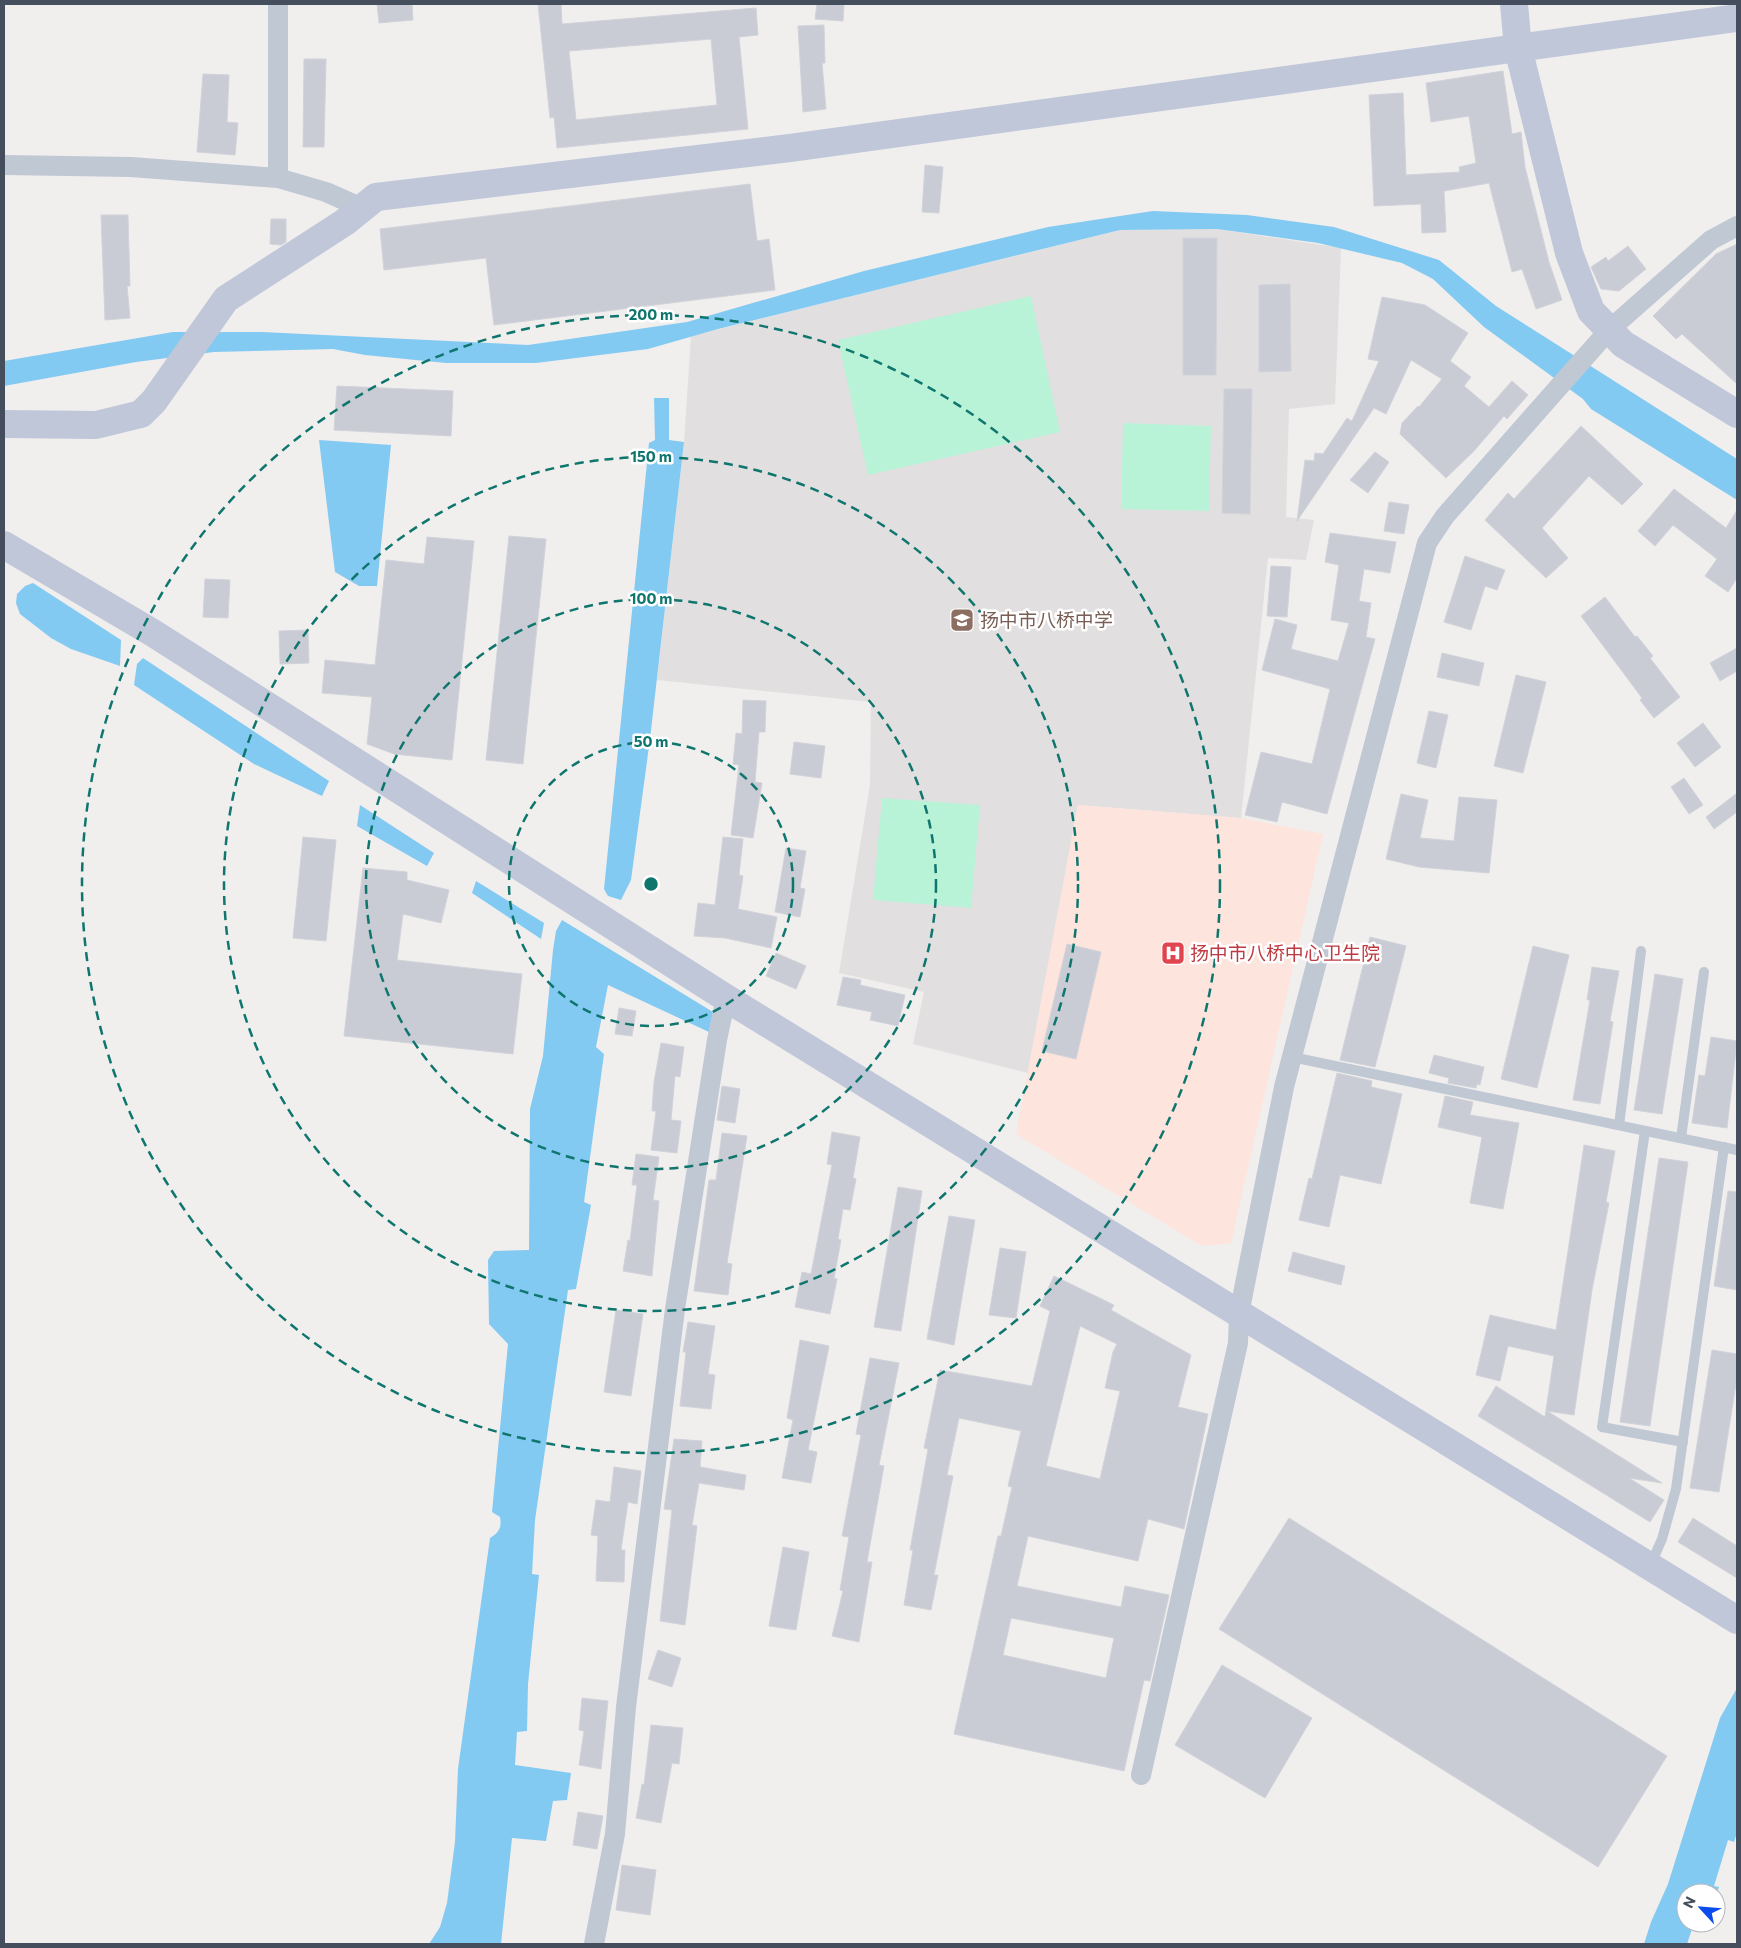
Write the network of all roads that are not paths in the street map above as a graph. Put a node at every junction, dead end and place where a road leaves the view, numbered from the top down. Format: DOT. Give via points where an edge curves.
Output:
graph roads {
  1 [pos="278,4"];
  2 [pos="1514,4"];
  3 [pos="1737,18"];
  4 [pos="1518,48"];
  5 [pos="4,166"];
  6 [pos="278,178"];
  7 [pos="362,208"];
  8 [pos="1737,226"];
  9 [pos="1609,330"];
  10 [pos="1737,414"];
  11 [pos="4,424"];
  12 [pos="4,545"];
  13 [pos="1640,951"];
  14 [pos="1704,972"];
  15 [pos="726,998"];
  16 [pos="1292,1057"];
  17 [pos="1619,1125"];
  18 [pos="1645,1131"];
  19 [pos="1680,1138"];
  20 [pos="1724,1147"];
  21 [pos="1737,1150"];
  22 [pos="1239,1314"];
  23 [pos="1683,1442"];
  24 [pos="1650,1566"];
  25 [pos="1737,1620"];
  26 [pos="1141,1775"];
  27 [pos="594,1944"];
  1 -- 6 [label="street"];
  2 -- 4 [label="street"];
  3 -- 4 [label="street"];
  4 -- 7 [label="street" via="790,148 376,197"];
  4 -- 9 [label="street" via="1569,253 1591,311"];
  5 -- 6 [label="street" via="131,167"];
  6 -- 7 [label="street" via="326,192"];
  7 -- 11 [label="street" via="226,299 154,401 141,414 96,425"];
  8 -- 9 [label="street" via="1711,240"];
  9 -- 10 [label="street" via="1623,344"];
  9 -- 16 [label="street" via="1445,516 1427,542"];
  12 -- 15 [label="street" via="153,633"];
  13 -- 17 [label="lane"];
  14 -- 19 [label="lane"];
  15 -- 22 [label="street"];
  15 -- 27 [label="street" via="675,1309 626,1708 615,1834"];
  16 -- 17 [label="lane"];
  16 -- 22 [label="street"];
  17 -- 18 [label="lane"];
  18 -- 19 [label="lane"];
  18 -- 23 [label="lane" via="1602,1428"];
  19 -- 20 [label="lane"];
  20 -- 21 [label="lane"];
  20 -- 23 [label="lane"];
  22 -- 24 [label="street"];
  22 -- 26 [label="street" via="1238,1343"];
  23 -- 24 [label="lane" via="1676,1489 1662,1540"];
  24 -- 25 [label="street"];
}
